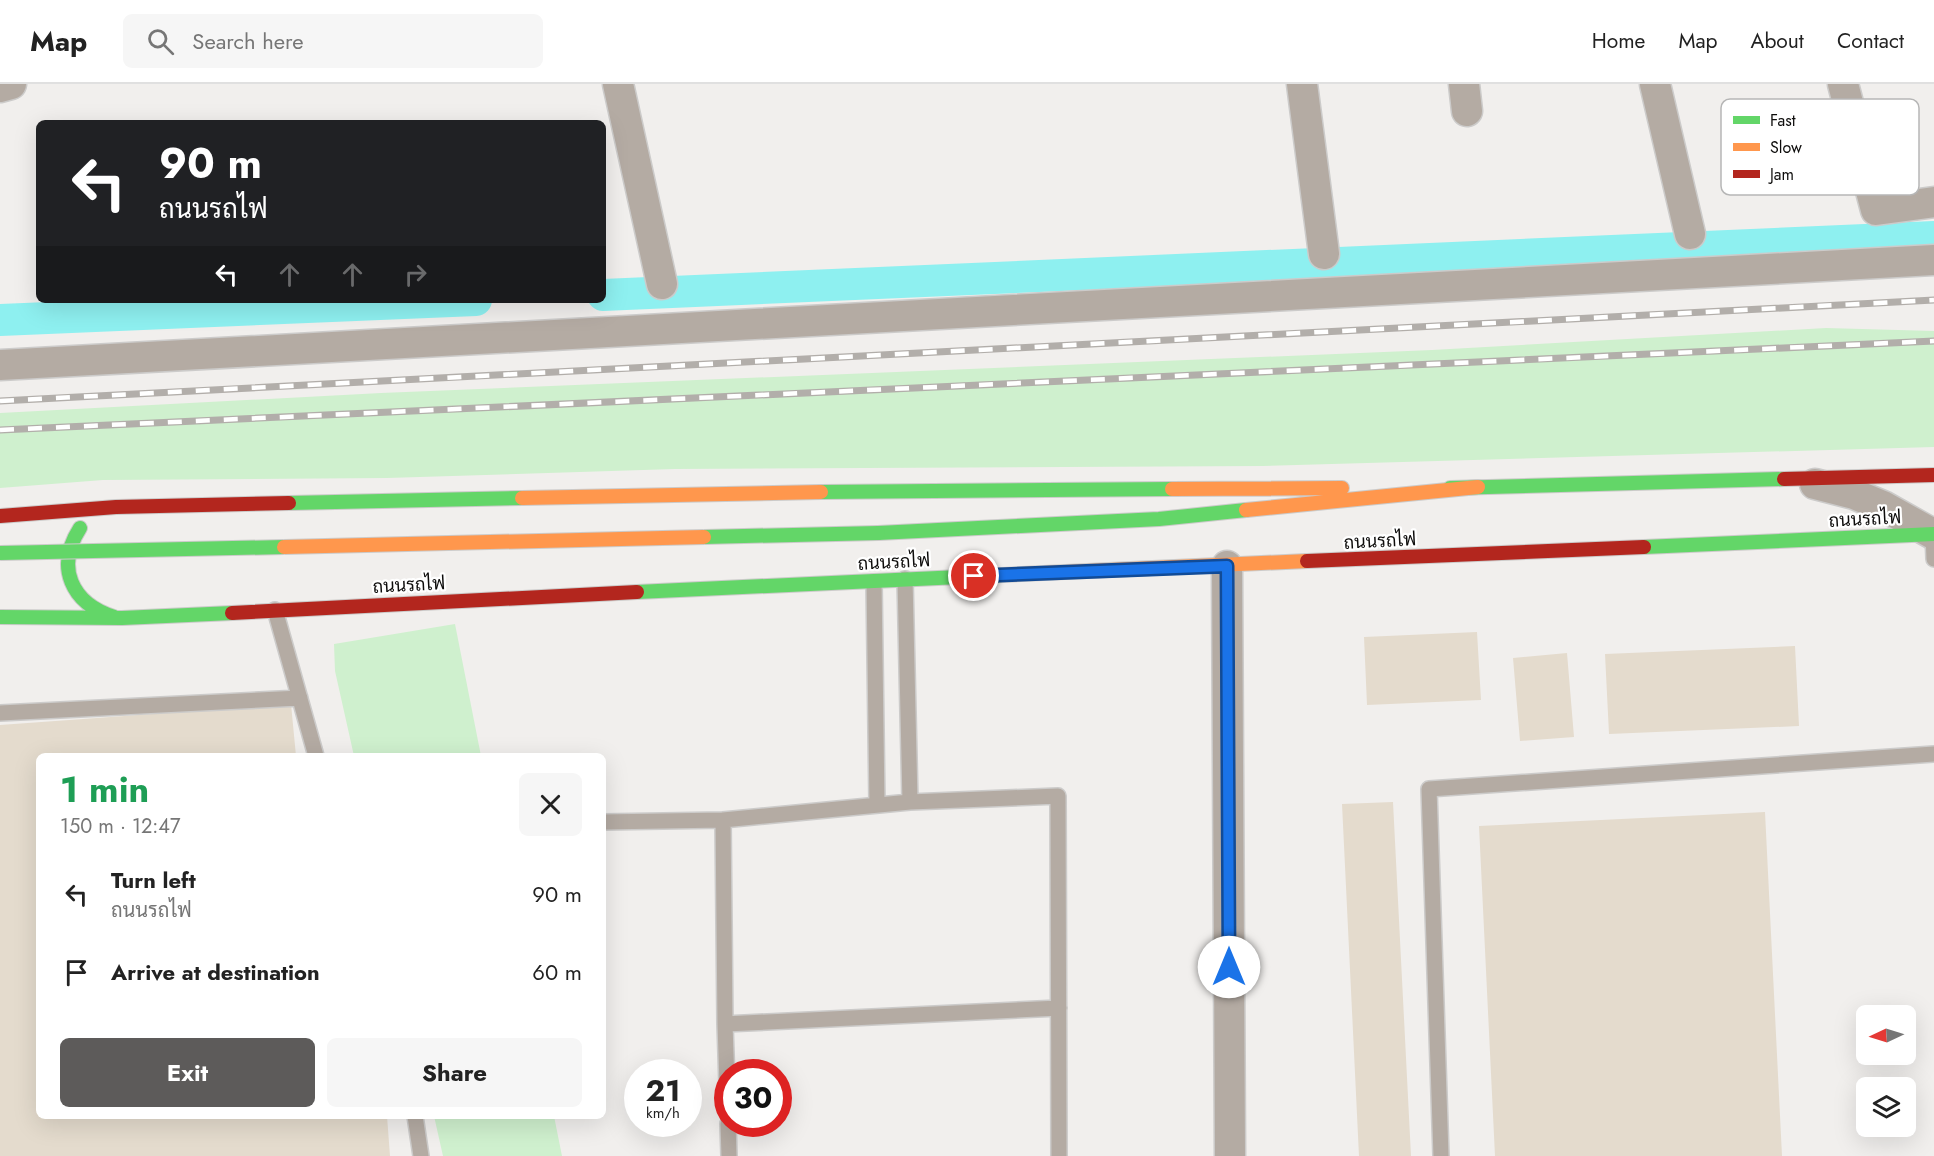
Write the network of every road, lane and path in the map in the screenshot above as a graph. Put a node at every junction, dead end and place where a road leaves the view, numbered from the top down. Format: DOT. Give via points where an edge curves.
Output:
graph roads {
  1 [pos="11,84"];
  2 [pos="618,84"];
  3 [pos="1302,84"];
  4 [pos="1655,84"];
  5 [pos="1843,84"];
  6 [pos="0,87"];
  7 [pos="1847,99"];
  8 [pos="1872,195"];
  9 [pos="1934,202"];
  10 [pos="1690,234"];
  11 [pos="1324,254"];
  12 [pos="1934,260"];
  13 [pos="662,284"];
  14 [pos="0,365"];
  15 [pos="1934,475"];
  16 [pos="1795,479"];
  17 [pos="1478,487"];
  18 [pos="116,507"];
  19 [pos="0,516"];
  20 [pos="1934,542"];
  21 [pos="0,553"];
  22 [pos="1227,566"];
  23 [pos="905,579"];
  24 [pos="874,582"];
  25 [pos="275,610"];
  26 [pos="0,616"];
  27 [pos="122,618"];
  28 [pos="300,698"];
  29 [pos="0,713"];
  30 [pos="315,753"];
  31 [pos="1934,754"];
  32 [pos="910,802"];
  33 [pos="877,805"];
  34 [pos="723,820"];
  35 [pos="606,822"];
  36 [pos="1059,1008"];
  37 [pos="724,1024"];
  38 [pos="726,1059"];
  39 [pos="415,1119"];
  40 [pos="728,1137"];
  41 [pos="421,1156"];
  42 [pos="729,1156"];
  43 [pos="1059,1156"];
  44 [pos="1230,1156"];
  45 [pos="1441,1156"];
  1 -- 6 [label="street"];
  2 -- 13 [label="street"];
  3 -- 11 [label="street"];
  4 -- 10 [label="street"];
  5 -- 7 [label="street"];
  8 -- 9 [label="street" via="1876,210"];
  12 -- 14 [label="street"];
  15 -- 16 [label="main road"];
  16 -- 17 [label="main road"];
  16 -- 20 [label="street" via="1883,506"];
  17 -- 18 [label="main road" via="876,491"];
  17 -- 21 [label="main road, bridge" via="1159,519 878,533"];
  18 -- 19 [label="main road"];
  18 -- 27 [label="main road" via="86,520 75,533 67,564 70,581 90,608"];
  20 -- 22 [label="main road, ถนนรถไฟ"];
  22 -- 23 [label="main road, ถนนรถไฟ"];
  22 -- 44 [label="street"];
  23 -- 24 [label="main road, ถนนรถไฟ"];
  23 -- 32 [label="lane"];
  24 -- 25 [label="main road, ถนนรถไฟ"];
  24 -- 33 [label="lane"];
  25 -- 27 [label="main road, ถนนรถไฟ"];
  25 -- 28 [label="lane"];
  26 -- 27 [label="main road, ถนนรถไฟ"];
  28 -- 29 [label="lane"];
  28 -- 30 [label="lane"];
  31 -- 45 [label="lane" via="1429,789"];
  32 -- 33 [label="lane"];
  32 -- 36 [label="lane" via="1058,796"];
  33 -- 34 [label="lane"];
  34 -- 35 [label="lane"];
  34 -- 37 [label="lane"];
  36 -- 37 [label="lane"];
  36 -- 43 [label="lane"];
  37 -- 38 [label="lane"];
  39 -- 41 [label="lane"];
  40 -- 42 [label="lane"];
}
